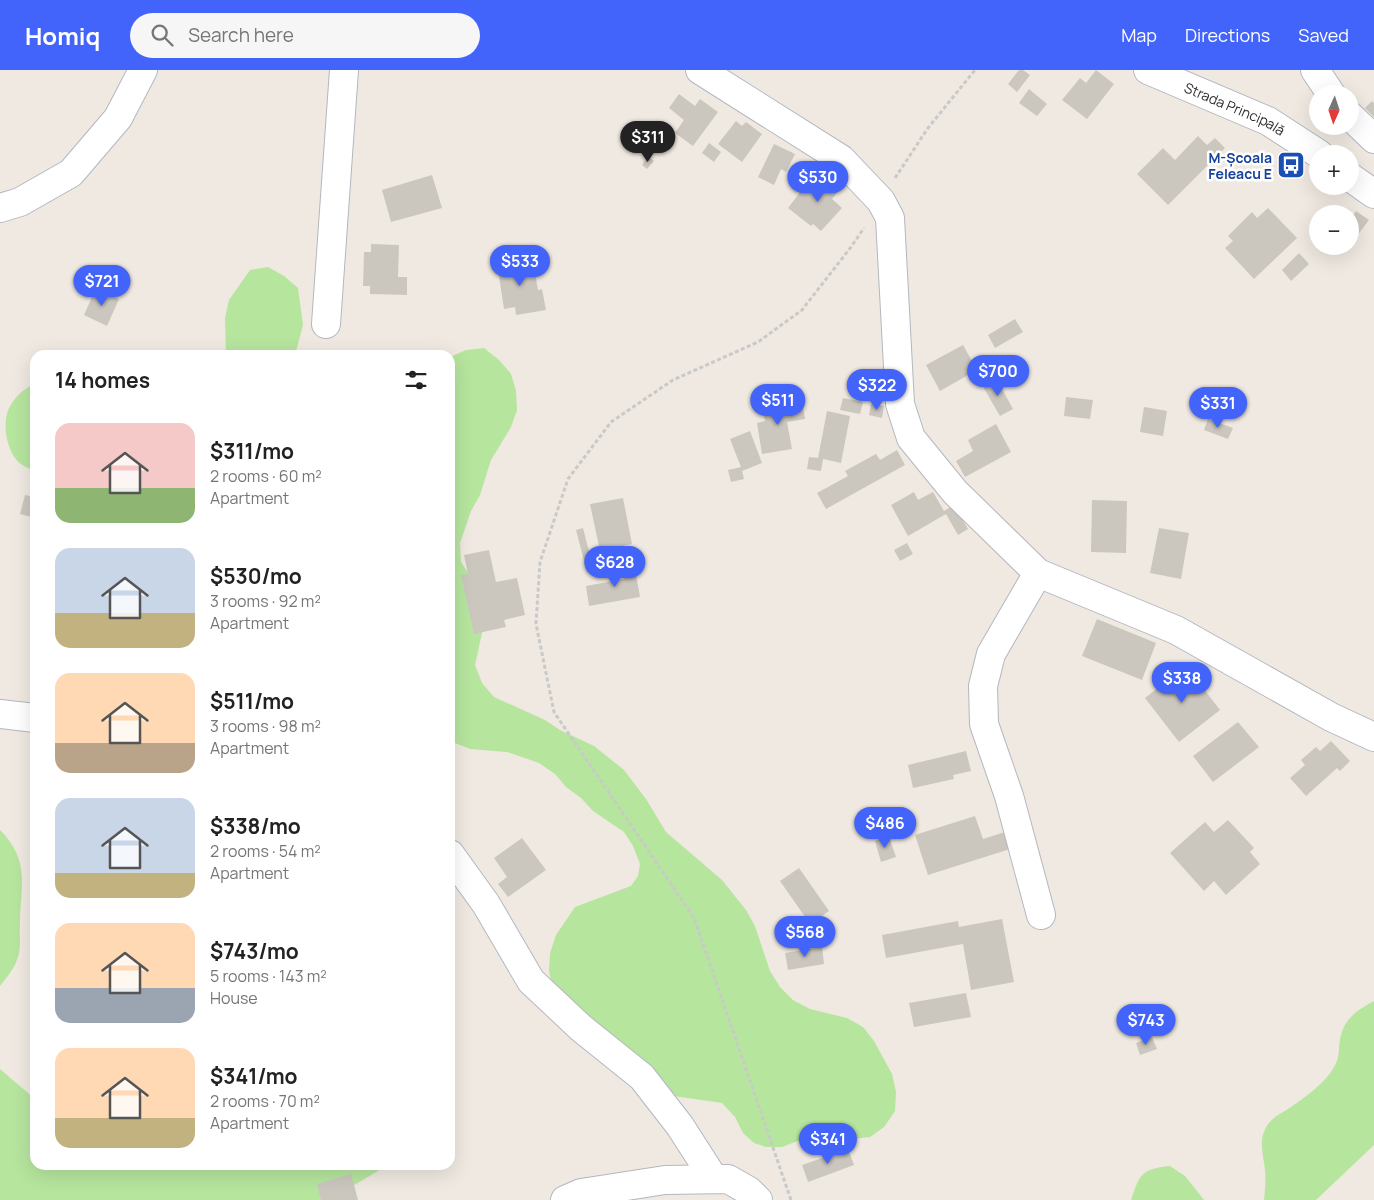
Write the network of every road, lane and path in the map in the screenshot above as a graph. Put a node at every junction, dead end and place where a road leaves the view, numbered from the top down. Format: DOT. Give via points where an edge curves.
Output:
graph roads {
  1 [pos="143,70"];
  2 [pos="344,70"];
  3 [pos="700,70"];
  4 [pos="975,70"];
  5 [pos="1148,70"];
  6 [pos="1315,70"];
  7 [pos="1325,85"];
  8 [pos="1359,125"];
  9 [pos="1374,139"];
  10 [pos="1309,148"];
  11 [pos="1359,183"];
  12 [pos="1374,194"];
  13 [pos="881,201"];
  14 [pos="0,208"];
  15 [pos="326,324"];
  16 [pos="1038,573"];
  17 [pos="0,714"];
  18 [pos="30,717"];
  19 [pos="1374,738"];
  20 [pos="455,861"];
  21 [pos="1041,915"];
  22 [pos="714,1179"];
  23 [pos="565,1200"];
  24 [pos="758,1200"];
  25 [pos="791,1200"];
  1 -- 14 [label="street" via="118,118 71,173 20,202"];
  2 -- 15 [label="street"];
  3 -- 13 [label="street" via="841,159"];
  4 -- 13 [label="path" via="928,128"];
  5 -- 10 [label="street, Strada Principală" via="1268,121"];
  6 -- 7 [label="street"];
  8 -- 9 [label="street"];
  11 -- 12 [label="street"];
  13 -- 16 [label="street" via="890,218 900,404 911,438 955,492"];
  13 -- 25 [label="path" via="851,247 802,310 758,342 673,380 611,422 568,479 540,562 536,624 554,712 694,918"];
  16 -- 19 [label="street" via="1176,630 1330,717"];
  16 -- 21 [label="street" via="991,654 983,686 984,724 1009,796"];
  17 -- 18 [label="street"];
  20 -- 22 [label="street" via="486,904 531,981 642,1078 680,1126"];
  22 -- 23 [label="street" via="665,1180 581,1193"];
  22 -- 24 [label="street" via="728,1178 750,1191"];
}
